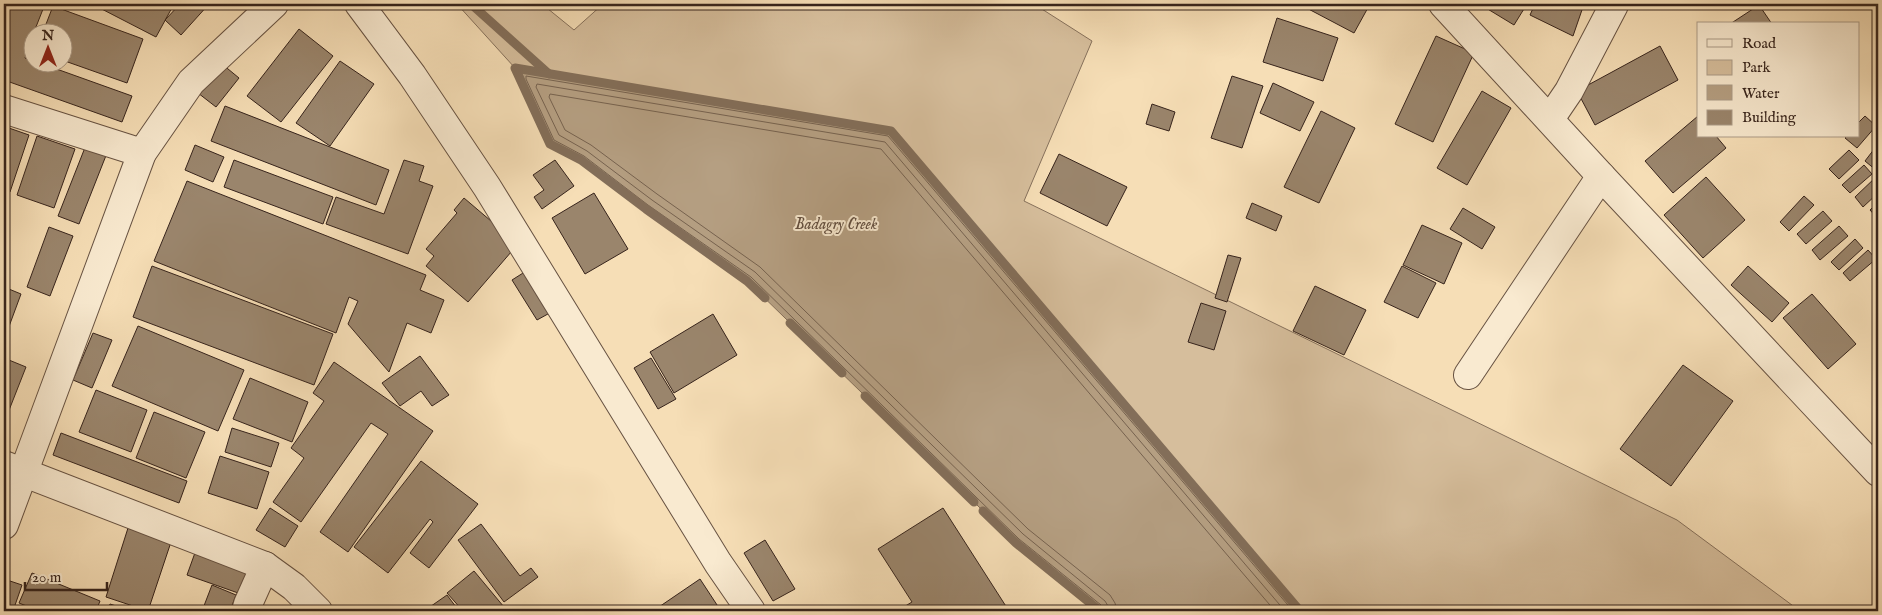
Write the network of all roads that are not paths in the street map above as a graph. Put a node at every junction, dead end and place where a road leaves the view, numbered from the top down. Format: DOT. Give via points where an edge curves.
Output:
graph roads {
  1 [pos="274,4"];
  2 [pos="359,4"];
  3 [pos="1443,4"];
  4 [pos="1614,5"];
  5 [pos="4,109"];
  6 [pos="1550,120"];
  7 [pos="142,153"];
  8 [pos="1601,176"];
  9 [pos="1468,375"];
  10 [pos="14,468"];
  11 [pos="1878,472"];
  12 [pos="4,525"];
  13 [pos="265,566"];
  14 [pos="246,611"];
  15 [pos="318,611"];
  16 [pos="751,611"];
  1 -- 7 [label="street" via="191,82"];
  2 -- 16 [label="street" via="412,75 487,187"];
  3 -- 6 [label="street"];
  4 -- 6 [label="street"];
  5 -- 7 [label="street"];
  6 -- 8 [label="street"];
  7 -- 10 [label="street"];
  8 -- 9 [label="street"];
  8 -- 11 [label="street"];
  10 -- 12 [label="street"];
  10 -- 13 [label="street"];
  13 -- 14 [label="street"];
  13 -- 15 [label="street" via="294,587"];
}
